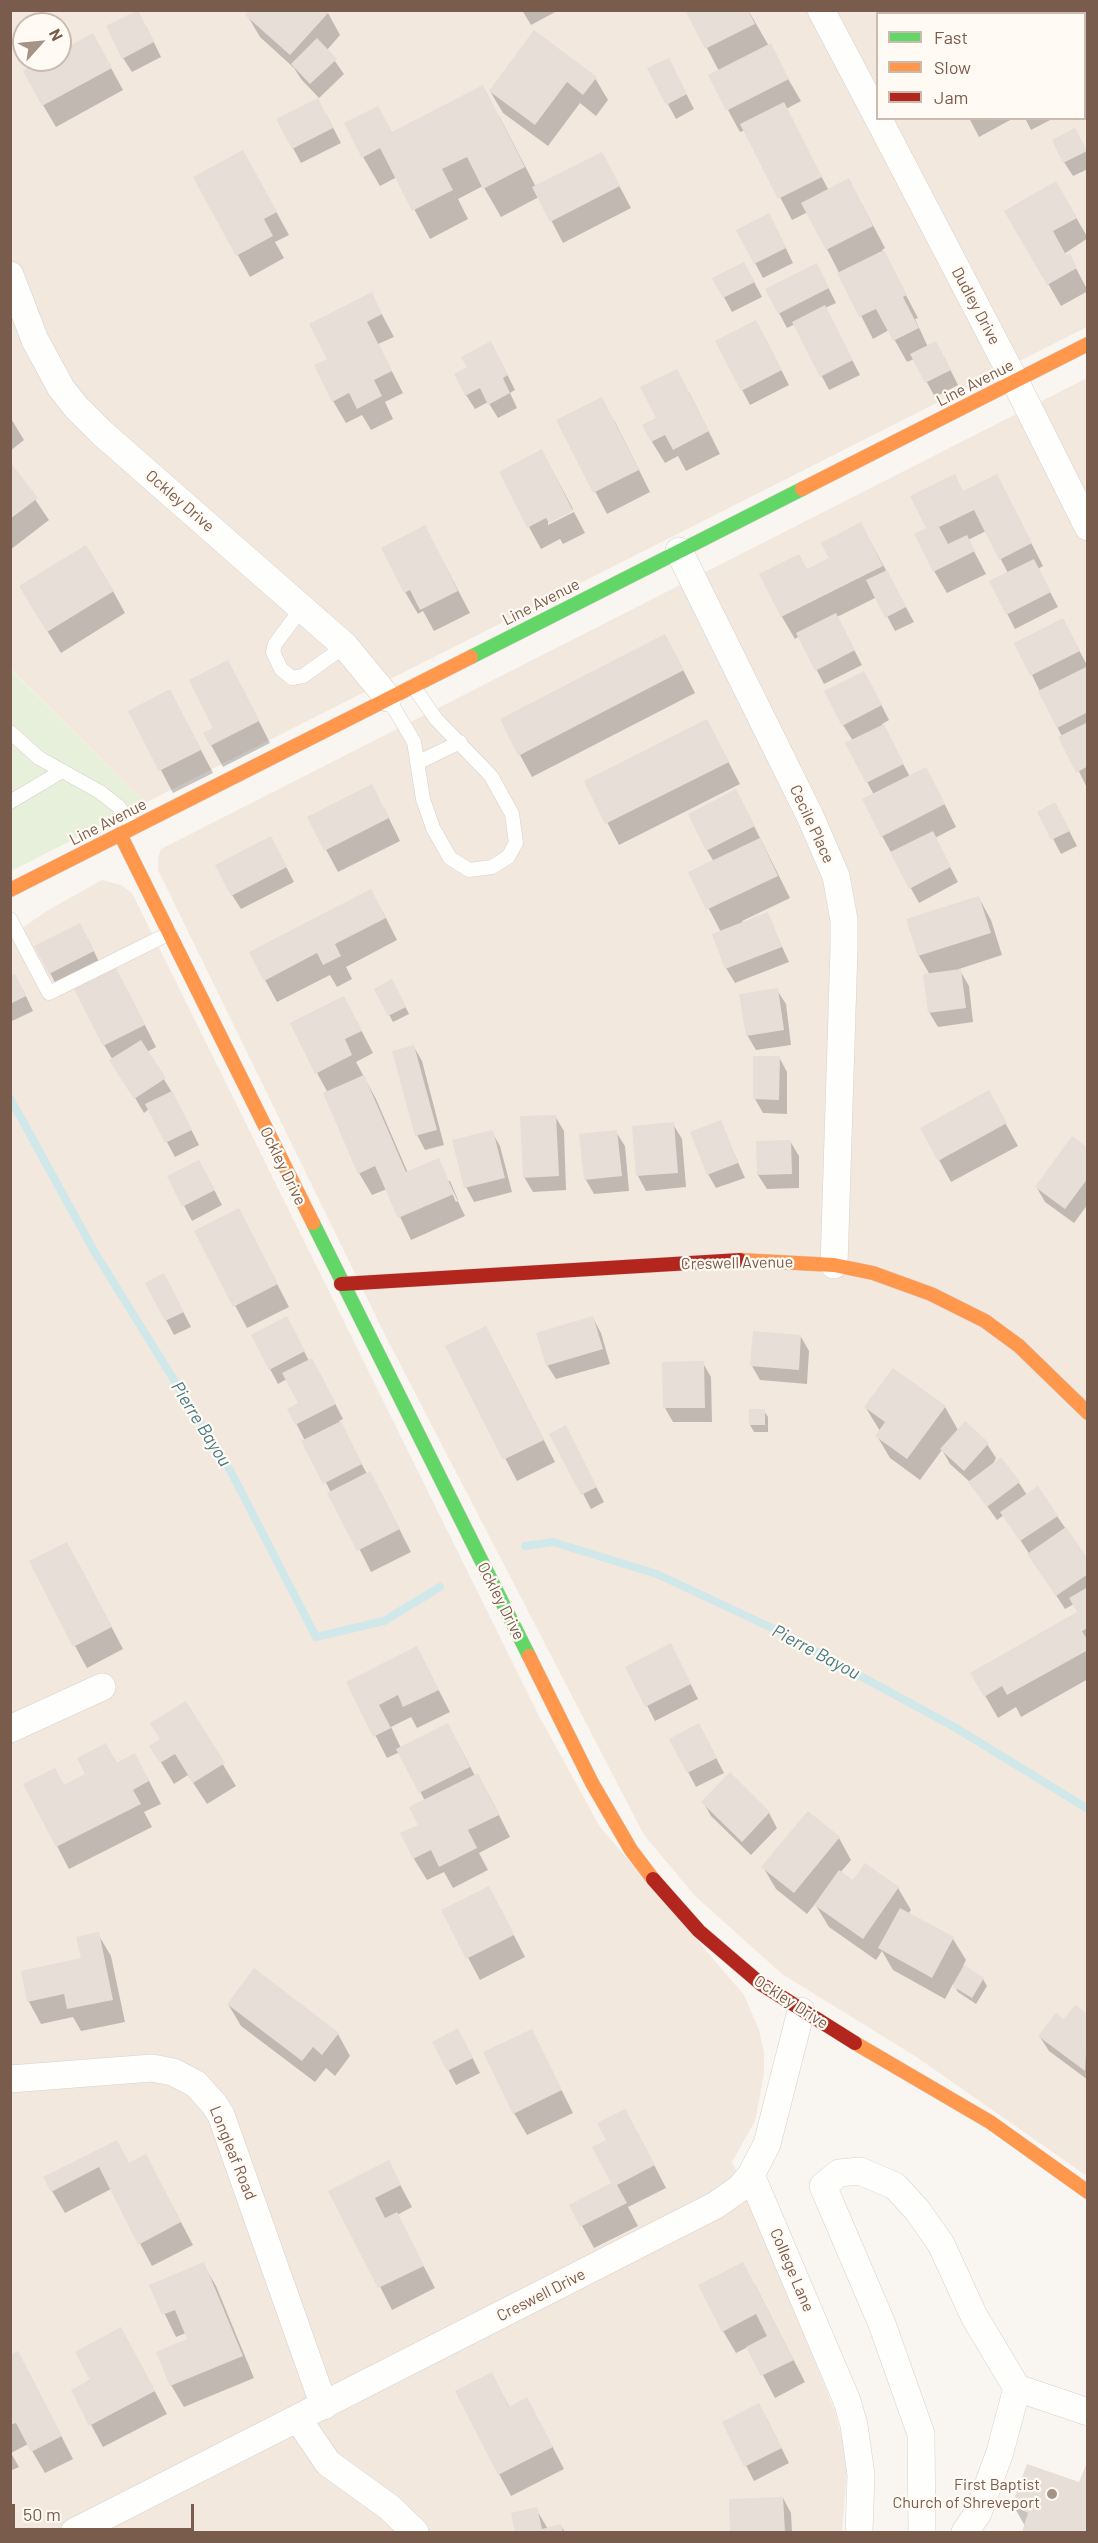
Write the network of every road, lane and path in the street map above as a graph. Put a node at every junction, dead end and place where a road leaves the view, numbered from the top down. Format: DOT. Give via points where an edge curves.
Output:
graph roads {
  1 [pos="821,10"];
  2 [pos="876,114"];
  3 [pos="879,120"];
  4 [pos="10,275"];
  5 [pos="1088,344"];
  6 [pos="1015,381"];
  7 [pos="1088,527"];
  8 [pos="679,551"];
  9 [pos="302,608"];
  10 [pos="345,646"];
  11 [pos="413,686"];
  12 [pos="388,698"];
  13 [pos="10,732"];
  14 [pos="460,742"];
  15 [pos="419,762"];
  16 [pos="62,771"];
  17 [pos="10,802"];
  18 [pos="134,827"];
  19 [pos="120,834"];
  20 [pos="10,891"];
  21 [pos="10,919"];
  22 [pos="170,933"];
  23 [pos="834,1265"];
  24 [pos="341,1284"];
  25 [pos="1088,1413"];
  26 [pos="102,1687"];
  27 [pos="10,1730"];
  28 [pos="801,2011"];
  29 [pos="10,2079"];
  30 [pos="751,2175"];
  31 [pos="1088,2192"];
  32 [pos="1017,2388"];
  33 [pos="324,2406"];
  34 [pos="1088,2412"];
  35 [pos="298,2419"];
  36 [pos="75,2532"];
  37 [pos="415,2532"];
  38 [pos="859,2532"];
  39 [pos="922,2532"];
  40 [pos="964,2532"];
  1 -- 2 [label="street, Dudley Drive"];
  3 -- 6 [label="street, Dudley Drive"];
  4 -- 9 [label="street, Ockley Drive" via="35,340 76,407"];
  5 -- 6 [label="street, Line Avenue"];
  6 -- 7 [label="street, Dudley Drive"];
  6 -- 8 [label="street, Line Avenue"];
  8 -- 11 [label="street, Line Avenue"];
  8 -- 23 [label="street, Cecile Place" via="836,876 844,920 844,948"];
  9 -- 10 [label="street, Ockley Drive"];
  9 -- 10 [label="lane" via="275,644 273,652 281,669 292,678 303,676"];
  10 -- 12 [label="street, Ockley Drive"];
  11 -- 12 [label="street, Line Avenue"];
  11 -- 14 [label="lane" via="436,719"];
  12 -- 15 [label="lane" via="414,742"];
  12 -- 18 [label="street, Line Avenue"];
  13 -- 16 [label="lane" via="39,758"];
  14 -- 15 [label="lane"];
  14 -- 15 [label="lane" via="491,776 512,814 516,843 508,857 492,867 469,870 450,858 423,799"];
  16 -- 17 [label="lane"];
  16 -- 18 [label="lane" via="118,806"];
  18 -- 19 [label="street, Line Avenue"];
  19 -- 20 [label="street, Line Avenue"];
  19 -- 22 [label="street, Ockley Drive"];
  21 -- 22 [label="lane" via="49,993"];
  22 -- 24 [label="street, Ockley Drive"];
  23 -- 24 [label="street, Creswell Avenue" via="753,1260"];
  23 -- 25 [label="street, Creswell Avenue" via="930,1294 985,1321 1019,1346"];
  24 -- 28 [label="street, Ockley Drive" via="612,1820 652,1878 699,1931 733,1963"];
  26 -- 27 [label="street"];
  28 -- 30 [label="street" via="767,2144"];
  28 -- 31 [label="street, Ockley Drive" via="990,2122"];
  29 -- 33 [label="street, Longleaf Road" via="152,2068 173,2072 196,2084 221,2115"];
  30 -- 33 [label="street, Creswell Drive" via="716,2205"];
  30 -- 38 [label="street, College Lane" via="847,2401 861,2475"];
  32 -- 34 [label="street"];
  32 -- 39 [label="street" via="974,2316 941,2244 895,2186 860,2171 839,2173 823,2186 882,2324 921,2434"];
  32 -- 40 [label="street" via="978,2513"];
  33 -- 35 [label="street"];
  35 -- 36 [label="street"];
  35 -- 37 [label="street" via="328,2463"];
}
